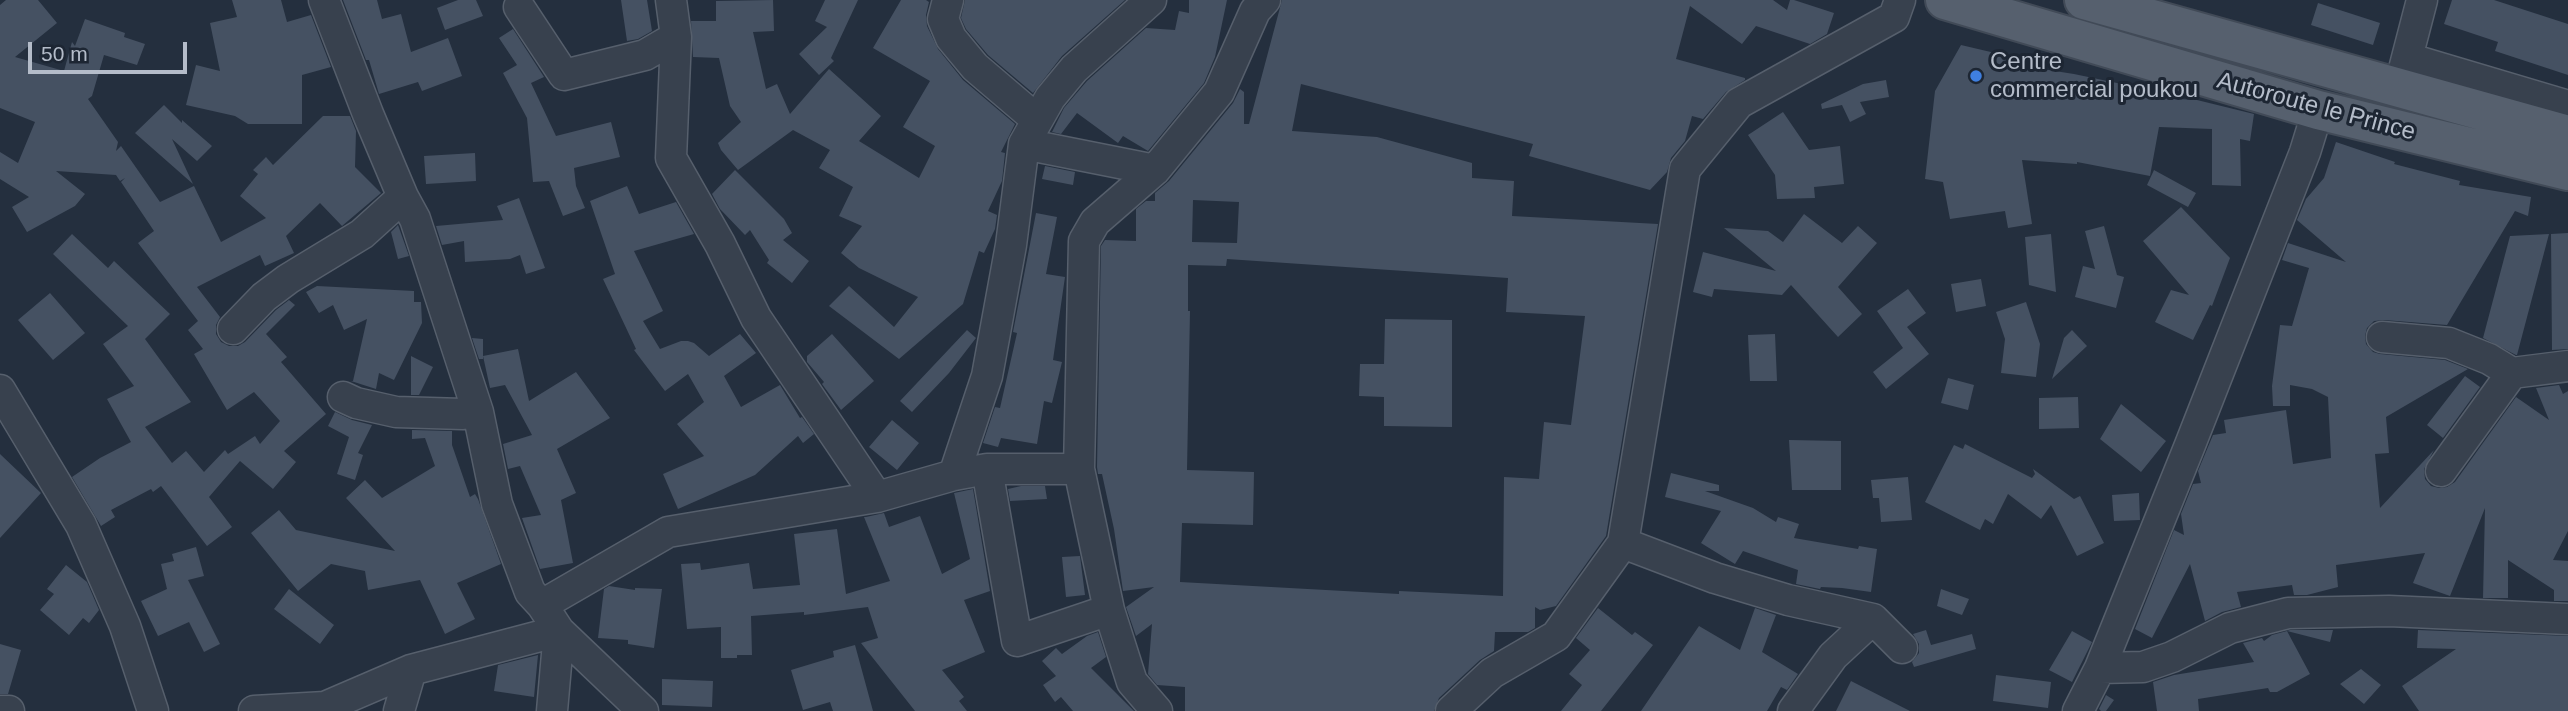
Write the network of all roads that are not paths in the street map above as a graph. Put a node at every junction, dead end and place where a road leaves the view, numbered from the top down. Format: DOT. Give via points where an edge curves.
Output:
graph roads {
  1 [pos="324,0"];
  2 [pos="671,0"];
  3 [pos="948,0"];
  4 [pos="1151,0"];
  5 [pos="1265,0"];
  6 [pos="1900,0"];
  7 [pos="1945,0"];
  8 [pos="2084,0"];
  9 [pos="2422,0"];
  10 [pos="519,7"];
  11 [pos="676,37"];
  12 [pos="2403,73"];
  13 [pos="2568,106"];
  14 [pos="2318,110"];
  15 [pos="1030,131"];
  16 [pos="2568,135"];
  17 [pos="1155,170"];
  18 [pos="2568,171"];
  19 [pos="403,197"];
  20 [pos="233,329"];
  21 [pos="2382,337"];
  22 [pos="2568,366"];
  23 [pos="2512,373"];
  24 [pos="0,390"];
  25 [pos="343,397"];
  26 [pos="478,412"];
  27 [pos="987,469"];
  28 [pos="1079,469"];
  29 [pos="2441,471"];
  30 [pos="954,475"];
  31 [pos="877,497"];
  32 [pos="1623,543"];
  33 [pos="542,605"];
  34 [pos="1109,610"];
  35 [pos="1873,619"];
  36 [pos="2568,620"];
  37 [pos="559,631"];
  38 [pos="1902,648"];
  39 [pos="2100,668"];
  40 [pos="411,670"];
  41 [pos="0,711"];
  42 [pos="9,711"];
  43 [pos="153,711"];
  44 [pos="254,711"];
  45 [pos="399,711"];
  46 [pos="552,711"];
  47 [pos="643,711"];
  48 [pos="1157,711"];
  49 [pos="1451,711"];
  50 [pos="1793,711"];
  51 [pos="2078,711"];
  1 -- 19 [label="street"];
  2 -- 11 [label="street"];
  3 -- 15 [label="street" via="943,19 951,38"];
  4 -- 15 [label="street" via="1074,69"];
  5 -- 17 [label="street" via="1255,11 1219,92"];
  6 -- 32 [label="street" via="1894,17 1739,103 1685,169"];
  7 -- 14 [label="main road, Autoroute le Prince"];
  8 -- 12 [label="main road, Autoroute le Prince"];
  9 -- 12 [label="street"];
  10 -- 11 [label="street" via="564,75 645,55"];
  11 -- 31 [label="street" via="671,158 757,318"];
  12 -- 13 [label="street"];
  12 -- 16 [label="main road, Autoroute le Prince"];
  14 -- 18 [label="main road, Autoroute le Prince"];
  14 -- 39 [label="street"];
  15 -- 17 [label="street"];
  15 -- 30 [label="street" via="987,376"];
  17 -- 28 [label="street" via="1095,222 1084,241"];
  19 -- 20 [label="street" via="362,234 264,297"];
  19 -- 26 [label="street" via="415,219"];
  21 -- 23 [label="street" via="2449,343"];
  22 -- 23 [label="street"];
  23 -- 29 [label="street"];
  24 -- 43 [label="street" via="80,525 125,626"];
  25 -- 26 [label="street" via="396,412"];
  26 -- 33 [label="street" via="497,504 530,592"];
  27 -- 28 [label="street"];
  27 -- 30 [label="street"];
  27 -- 34 [label="street" via="1017,641"];
  28 -- 34 [label="street"];
  30 -- 31 [label="street"];
  31 -- 33 [label="street" via="668,532"];
  32 -- 35 [label="street" via="1715,578"];
  32 -- 49 [label="street" via="1556,636 1493,673"];
  33 -- 37 [label="street"];
  34 -- 48 [label="street" via="1132,682"];
  35 -- 38 [label="street"];
  35 -- 50 [label="street" via="1833,656"];
  36 -- 39 [label="street" via="2389,611 2288,613 2230,628 2143,667"];
  37 -- 40 [label="street"];
  37 -- 46 [label="street"];
  37 -- 47 [label="street"];
  39 -- 51 [label="street"];
  40 -- 44 [label="street" via="325,707"];
  40 -- 45 [label="street"];
  41 -- 42 [label="street"];
}
